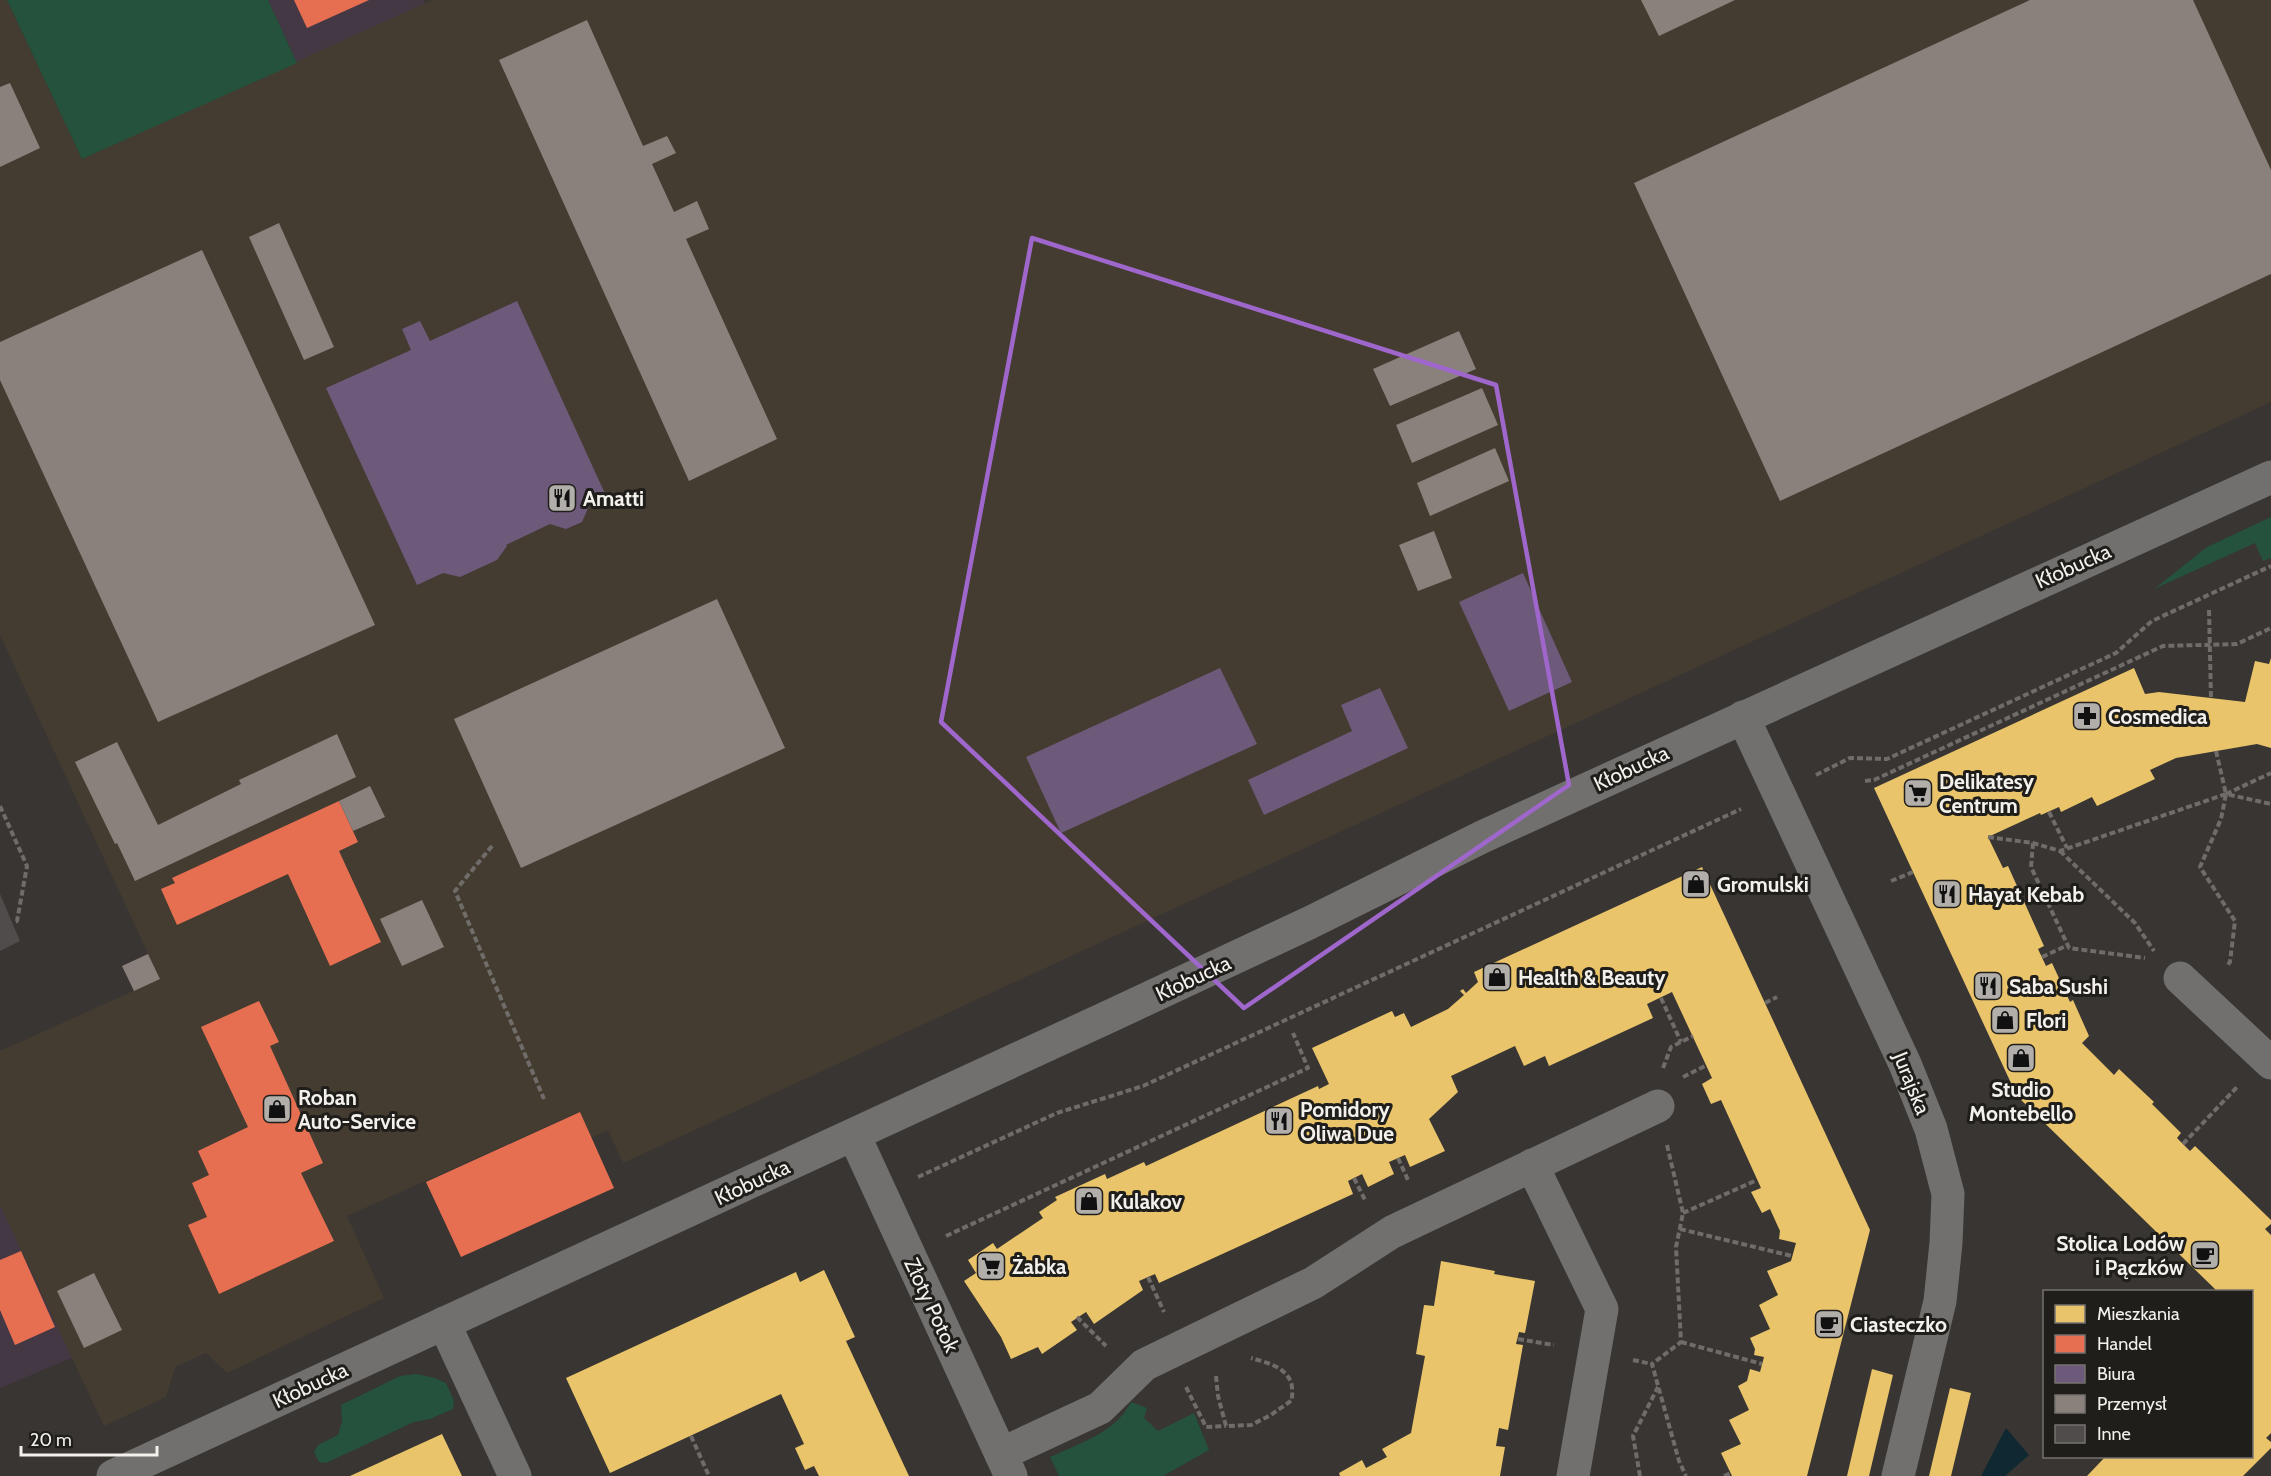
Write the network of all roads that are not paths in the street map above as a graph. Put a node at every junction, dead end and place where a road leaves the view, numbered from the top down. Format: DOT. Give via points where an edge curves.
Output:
graph roads {
  1 [pos="2271,477"];
  2 [pos="1743,717"];
  3 [pos="2179,978"];
  4 [pos="2269,1058"];
  5 [pos="1658,1106"];
  6 [pos="854,1135"];
  7 [pos="1532,1166"];
  8 [pos="444,1323"];
  9 [pos="1006,1465"];
  10 [pos="113,1476"];
  11 [pos="515,1476"];
  12 [pos="1573,1476"];
  13 [pos="1898,1476"];
  1 -- 2 [label="street, Kłobucka"];
  2 -- 6 [label="street, Kłobucka"];
  2 -- 13 [label="street, Jurajska" via="1905,1064 1931,1129 1948,1194 1940,1301"];
  3 -- 4 [label="street"];
  5 -- 7 [label="street"];
  6 -- 8 [label="street, Kłobucka"];
  6 -- 9 [label="street, Złoty Potok"];
  7 -- 9 [label="street" via="1392,1232 1313,1283 1144,1365 1100,1408"];
  7 -- 12 [label="street" via="1602,1309"];
  8 -- 10 [label="street, Kłobucka"];
  8 -- 11 [label="street"];
}
